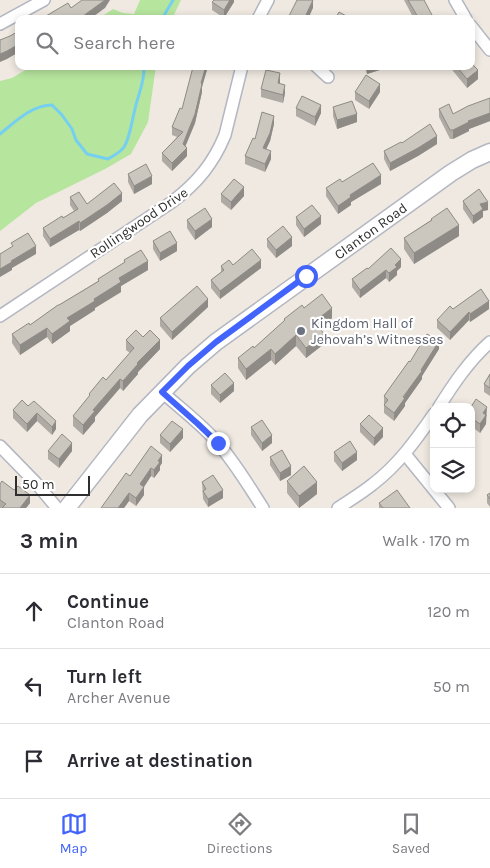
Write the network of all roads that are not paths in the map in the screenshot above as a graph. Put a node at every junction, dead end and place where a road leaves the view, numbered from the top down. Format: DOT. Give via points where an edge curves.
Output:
graph roads {
  1 [pos="44,0"];
  2 [pos="268,0"];
  3 [pos="455,0"];
  4 [pos="16,15"];
  5 [pos="260,15"];
  6 [pos="464,15"];
  7 [pos="15,16"];
  8 [pos="0,24"];
  9 [pos="475,31"];
  10 [pos="490,50"];
  11 [pos="241,70"];
  12 [pos="320,70"];
  13 [pos="328,77"];
  14 [pos="490,152"];
  15 [pos="0,316"];
  16 [pos="490,342"];
  17 [pos="162,392"];
  18 [pos="442,403"];
  19 [pos="430,420"];
  20 [pos="0,446"];
  21 [pos="405,454"];
  22 [pos="57,508"];
  23 [pos="67,508"];
  24 [pos="263,508"];
  25 [pos="338,508"];
  26 [pos="449,508"];
  1 -- 4 [label="street"];
  2 -- 5 [label="street"];
  3 -- 6 [label="street"];
  7 -- 8 [label="street"];
  9 -- 10 [label="street"];
  11 -- 15 [label="street, Rollingwood Drive" via="221,144 194,184 172,202"];
  12 -- 13 [label="street"];
  14 -- 17 [label="main road, Clanton Road" via="452,173 234,327"];
  16 -- 18 [label="street" via="470,362"];
  17 -- 23 [label="main road, Clanton Road"];
  17 -- 24 [label="street" via="218,443"];
  19 -- 21 [label="street"];
  20 -- 22 [label="street"];
  21 -- 25 [label="street" via="373,484"];
  21 -- 26 [label="street"];
}
